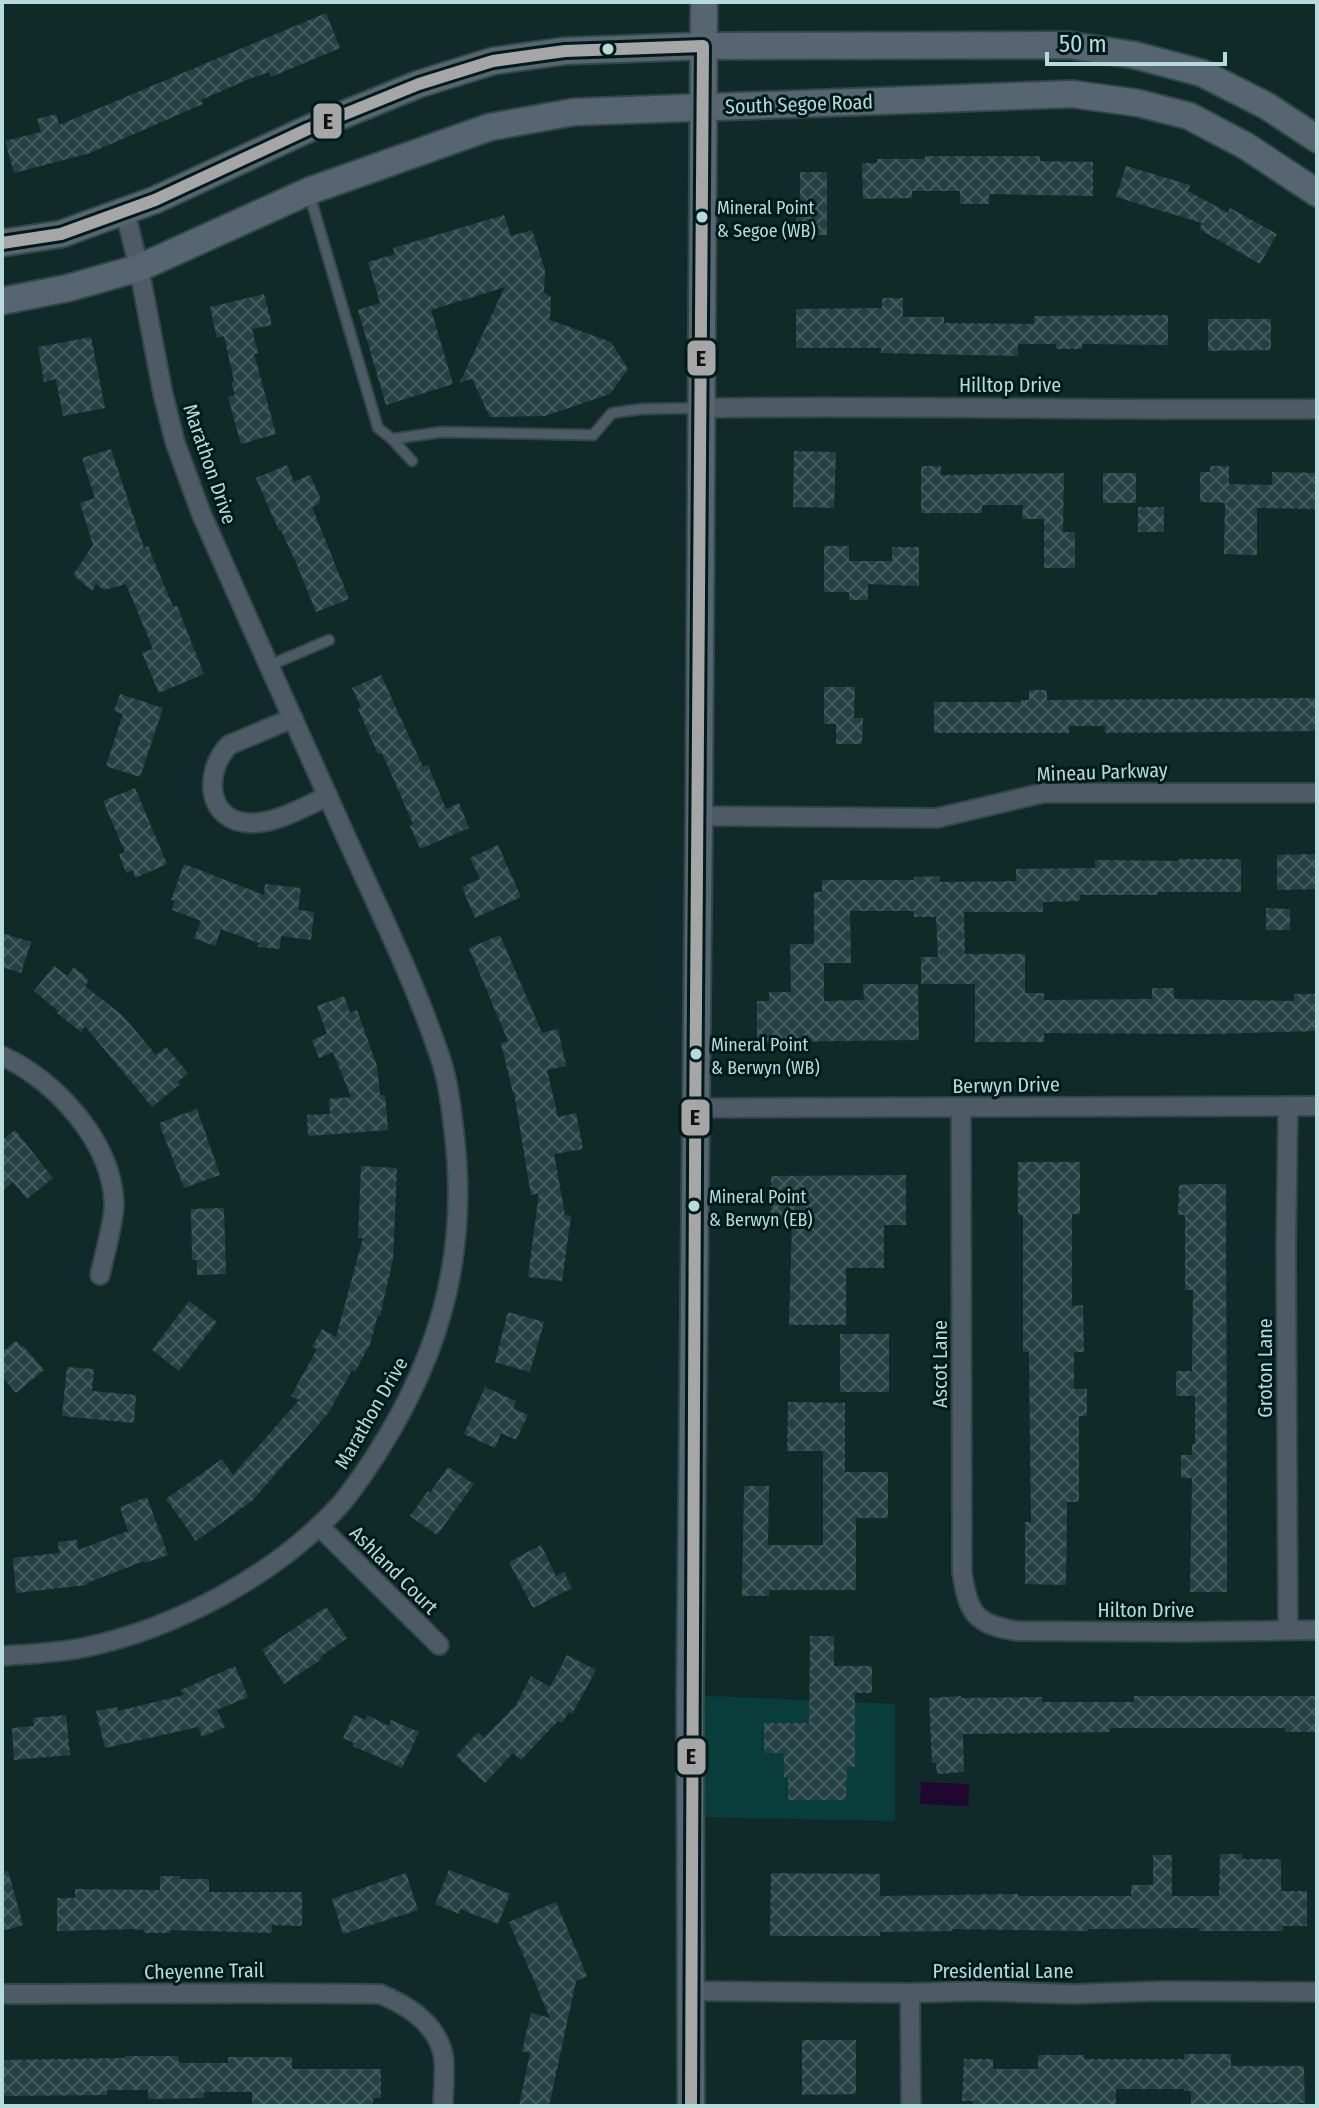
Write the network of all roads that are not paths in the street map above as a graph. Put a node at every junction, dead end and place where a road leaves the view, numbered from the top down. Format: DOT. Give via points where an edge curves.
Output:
graph roads {
  1 [pos="704,2"];
  2 [pos="703,46"];
  3 [pos="702,107"];
  4 [pos="1317,139"];
  5 [pos="309,191"];
  6 [pos="1317,193"];
  7 [pos="125,211"];
  8 [pos="2,243"];
  9 [pos="139,268"];
  10 [pos="2,301"];
  11 [pos="702,408"];
  12 [pos="1317,409"];
  13 [pos="392,439"];
  14 [pos="412,461"];
  15 [pos="329,640"];
  16 [pos="268,666"];
  17 [pos="293,718"];
  18 [pos="1317,793"];
  19 [pos="328,796"];
  20 [pos="699,816"];
  21 [pos="2,1056"];
  22 [pos="1288,1106"];
  23 [pos="1317,1106"];
  24 [pos="696,1108"];
  25 [pos="961,1108"];
  26 [pos="100,1275"];
  27 [pos="319,1526"];
  28 [pos="977,1617"];
  29 [pos="1288,1630"];
  30 [pos="1317,1630"];
  31 [pos="439,1645"];
  32 [pos="2,1656"];
  33 [pos="690,1991"];
  34 [pos="1317,1992"];
  35 [pos="910,1993"];
  36 [pos="2,1994"];
  37 [pos="443,2106"];
  38 [pos="691,2106"];
  39 [pos="911,2106"];
  1 -- 2 [label="street"];
  2 -- 3 [label="street"];
  2 -- 4 [label="street" via="1068,45 1202,73"];
  2 -- 7 [label="street" via="565,51 493,61 308,129"];
  3 -- 5 [label="street, South Segoe Road" via="574,112 490,127"];
  3 -- 6 [label="street, South Segoe Road" via="1072,94 1138,103 1189,116"];
  3 -- 11 [label="street"];
  5 -- 9 [label="street, South Segoe Road"];
  5 -- 13 [label="lane" via="378,428"];
  7 -- 8 [label="street" via="61,234"];
  7 -- 9 [label="street, Marathon Drive"];
  9 -- 10 [label="street, South Segoe Road"];
  9 -- 16 [label="street, Marathon Drive" via="175,442"];
  11 -- 12 [label="street, Hilltop Drive"];
  11 -- 13 [label="lane" via="612,413 593,435 441,432"];
  11 -- 20 [label="street"];
  13 -- 14 [label="lane"];
  15 -- 16 [label="lane"];
  16 -- 17 [label="street, Marathon Drive"];
  17 -- 19 [label="street, Marathon Drive"];
  17 -- 19 [label="street" via="222,752 213,773 215,800 225,815 250,824"];
  18 -- 20 [label="street, Mineau Parkway" via="1043,793 937,818"];
  19 -- 27 [label="street, Marathon Drive" via="440,1056 459,1171 450,1279 420,1377 380,1450 342,1504"];
  20 -- 24 [label="street"];
  21 -- 26 [label="street" via="45,1084 72,1110 110,1169 115,1205"];
  22 -- 23 [label="street, Berwyn Drive"];
  22 -- 25 [label="street, Berwyn Drive"];
  22 -- 29 [label="street, Groton Lane"];
  24 -- 25 [label="street, Berwyn Drive"];
  24 -- 33 [label="street"];
  25 -- 28 [label="street, Ascot Lane" via="962,1572 967,1601"];
  27 -- 31 [label="street, Ashland Court"];
  27 -- 32 [label="street, Marathon Drive" via="262,1571 156,1626 82,1648"];
  28 -- 29 [label="street, Hilton Drive" via="996,1628 1018,1631"];
  29 -- 30 [label="street, Hilton Drive"];
  33 -- 35 [label="street, Presidential Lane"];
  33 -- 38 [label="street"];
  34 -- 35 [label="street, Presidential Lane"];
  35 -- 39 [label="street"];
  36 -- 37 [label="street, Cheyenne Trail" via="380,1994 404,2006 435,2034 443,2055"];
}
